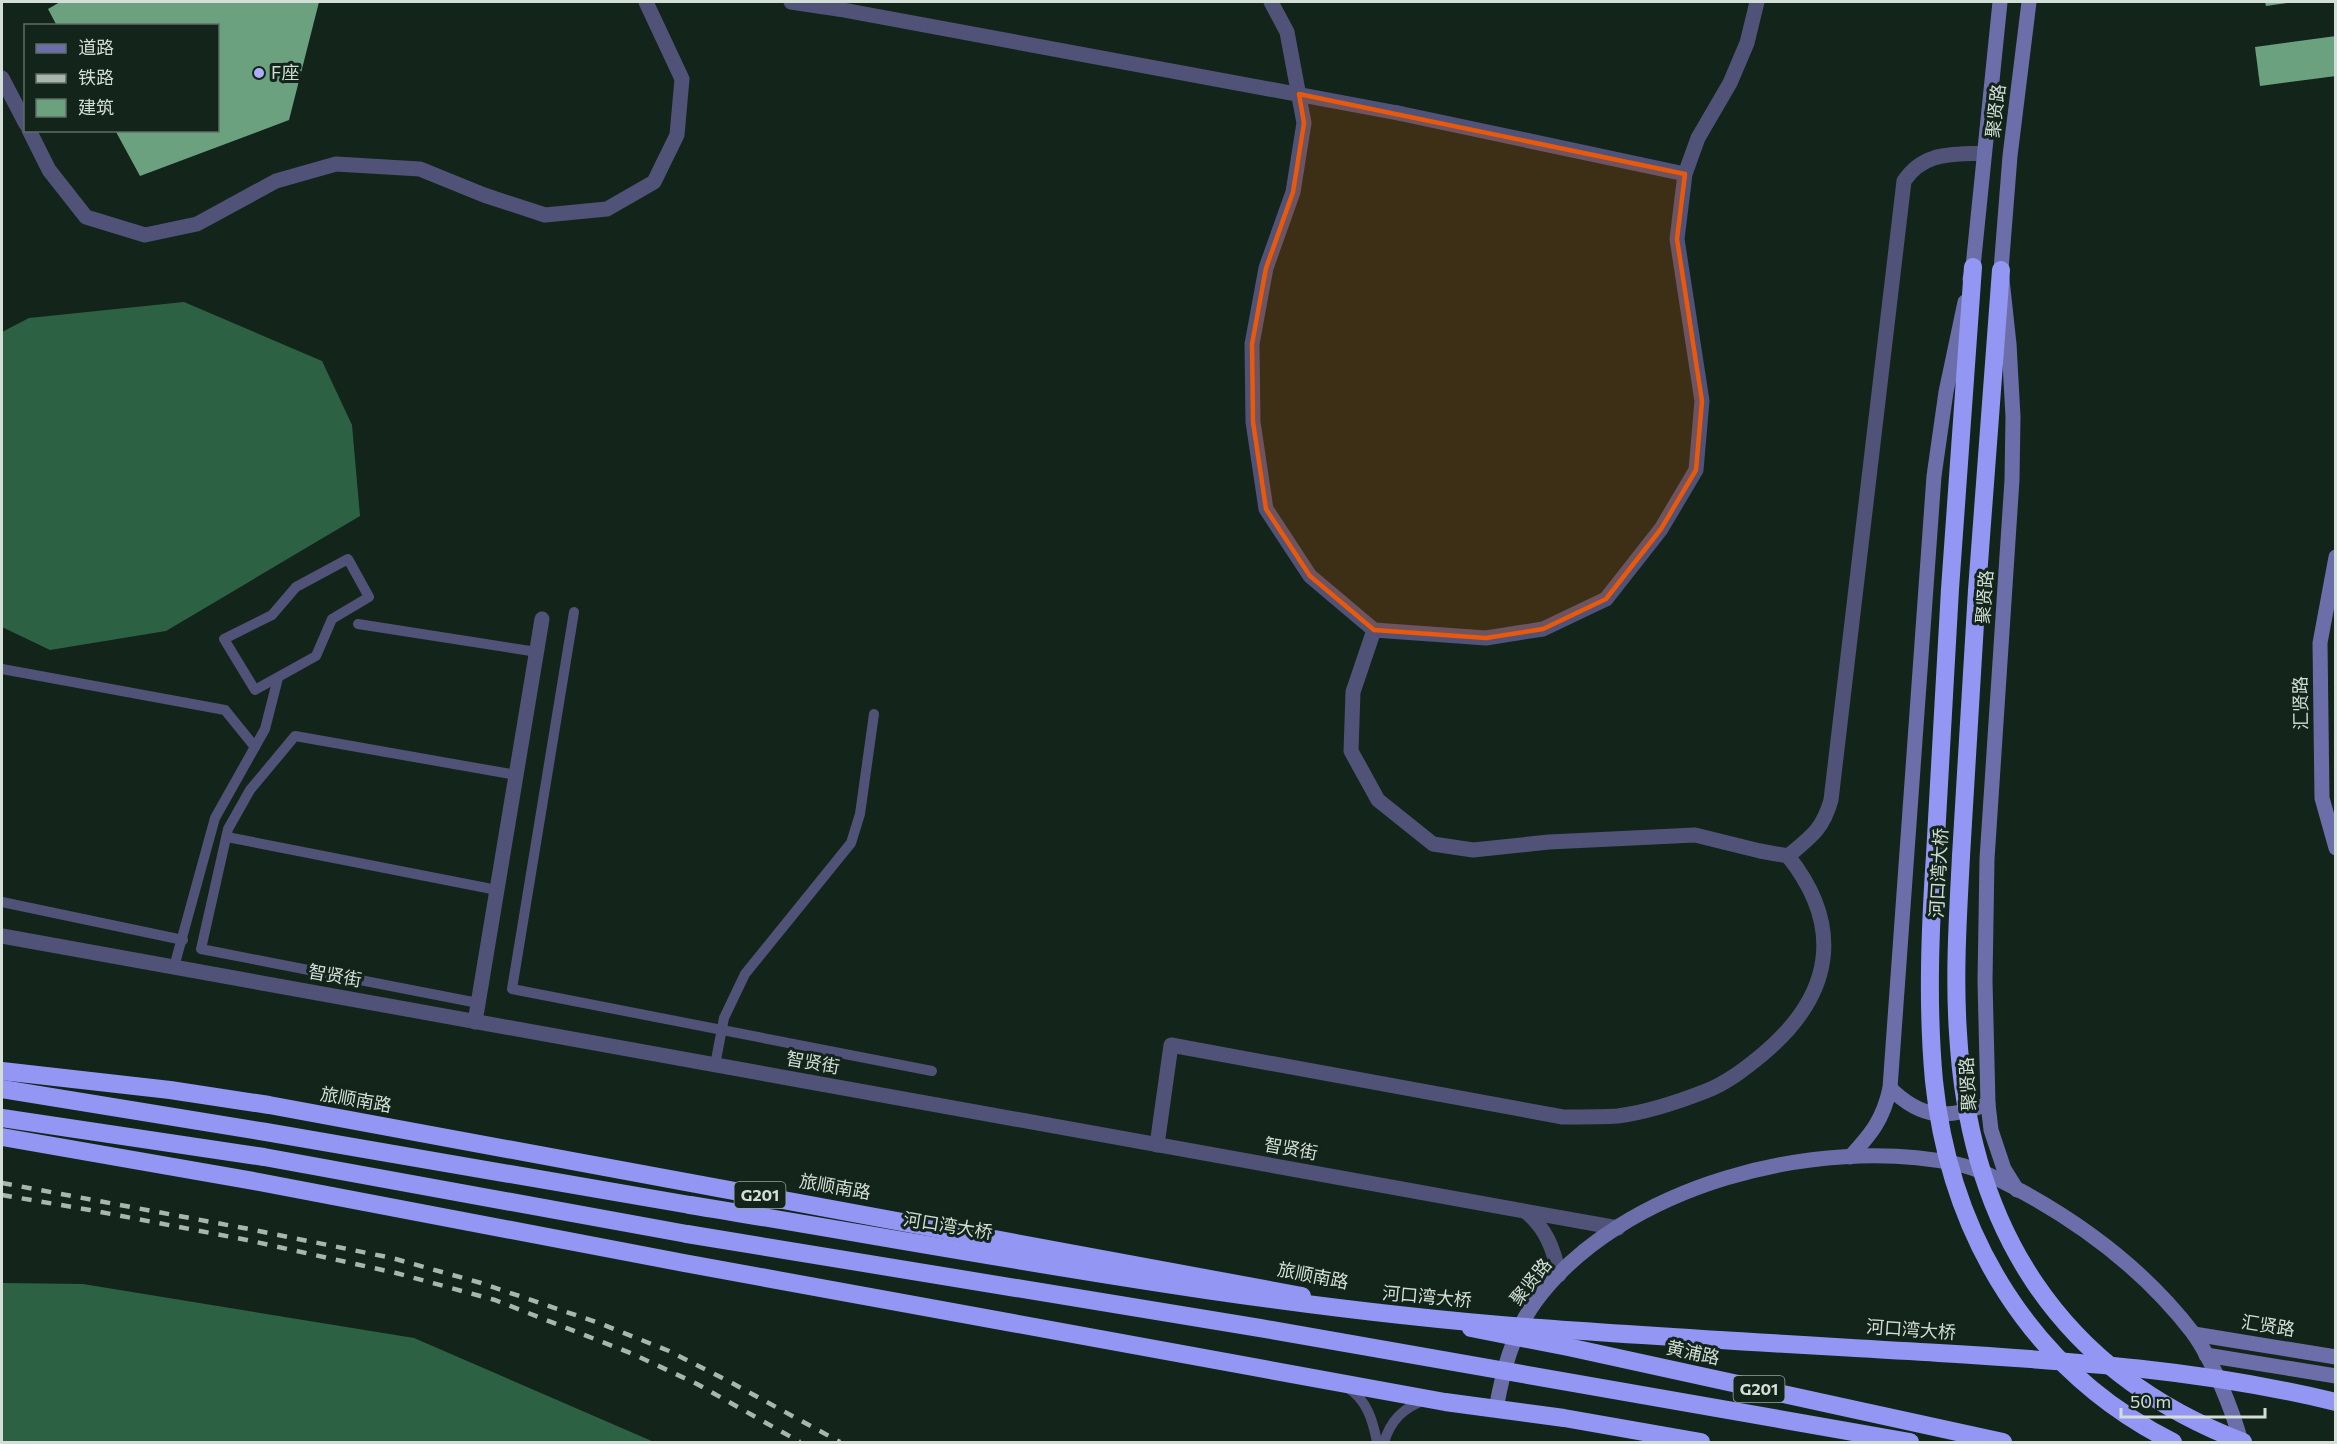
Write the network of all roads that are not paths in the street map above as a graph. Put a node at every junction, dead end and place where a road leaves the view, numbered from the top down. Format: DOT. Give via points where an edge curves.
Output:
graph roads {
  1 [pos="646,2"];
  2 [pos="791,2"];
  3 [pos="1272,2"];
  4 [pos="1757,2"];
  5 [pos="2000,2"];
  6 [pos="2029,2"];
  7 [pos="2,78"];
  8 [pos="24,120"];
  9 [pos="30,132"];
  10 [pos="1984,153"];
  11 [pos="1685,174"];
  12 [pos="1973,267"];
  13 [pos="2001,270"];
  14 [pos="2336,557"];
  15 [pos="574,612"];
  16 [pos="542,619"];
  17 [pos="358,624"];
  18 [pos="1374,630"];
  19 [pos="537,652"];
  20 [pos="2,669"];
  21 [pos="278,678"];
  22 [pos="874,714"];
  23 [pos="255,747"];
  24 [pos="516,775"];
  25 [pos="226,837"];
  26 [pos="2336,848"];
  27 [pos="1788,856"];
  28 [pos="497,891"];
  29 [pos="2,902"];
  30 [pos="2,936"];
  31 [pos="183,940"];
  32 [pos="174,967"];
  33 [pos="478,1003"];
  34 [pos="475,1022"];
  35 [pos="722,1030"];
  36 [pos="715,1065"];
  37 [pos="2,1071"];
  38 [pos="932,1071"];
  39 [pos="1890,1088"];
  40 [pos="2,1089"];
  41 [pos="1988,1104"];
  42 [pos="2,1118"];
  43 [pos="2,1137"];
  44 [pos="1157,1145"];
  45 [pos="1850,1157"];
  46 [pos="2017,1190"];
  47 [pos="1526,1212"];
  48 [pos="1618,1228"];
  49 [pos="1559,1275"];
  50 [pos="2194,1334"];
  51 [pos="1515,1337"];
  52 [pos="2206,1356"];
  53 [pos="2336,1357"];
  54 [pos="2336,1376"];
  55 [pos="1340,1383"];
  56 [pos="1429,1399"];
  57 [pos="2336,1402"];
  58 [pos="1496,1409"];
  59 [pos="1377,1443"];
  60 [pos="1384,1443"];
  61 [pos="1701,1443"];
  62 [pos="1910,1443"];
  63 [pos="2003,1443"];
  64 [pos="2173,1443"];
  65 [pos="2242,1443"];
  1 -- 9 [label="street" via="682,79 676,135 654,182 607,209 545,215 420,169 336,164 276,181 197,224 145,235 86,218 49,170"];
  2 -- 11 [label="street, bridge" via="1398,113"];
  3 -- 18 [label="street" via="1287,32 1304,123 1293,192 1266,268 1252,344 1253,422 1266,509 1310,576"];
  4 -- 11 [label="street" via="1747,42 1730,83 1698,138"];
  5 -- 10 [label="main road, 聚贤路"];
  6 -- 13 [label="main road, 聚贤路"];
  7 -- 8 [label="street"];
  10 -- 12 [label="main road, 聚贤路"];
  10 -- 27 [label="street" via="1924,161 1904,181 1831,800 1816,833"];
  11 -- 18 [label="street" via="1677,239 1702,401 1696,470 1661,529 1606,599 1543,628 1486,638"];
  12 -- 39 [label="main road, 聚贤路" via="1946,392 1934,476"];
  12 -- 64 [label="highway, 河口湾大桥, bridge" via="1930,956 1935,1083 1958,1192 1987,1262 2007,1295 2054,1355 2085,1385 2115,1409"];
  13 -- 41 [label="main road, 聚贤路" via="2009,344 2012,438 1987,859"];
  13 -- 65 [label="highway, 河口湾大桥, bridge" via="1977,590 1956,994 1962,1080 1978,1164 2009,1241 2026,1271 2077,1337 2142,1391"];
  14 -- 26 [label="main road, 汇贤路" via="2320,643 2322,798"];
  15 -- 35 [label="lane" via="512,989"];
  16 -- 19 [label="street"];
  17 -- 19 [label="lane"];
  18 -- 27 [label="street" via="1353,692 1351,750 1378,801 1433,844 1473,850 1695,835"];
  19 -- 24 [label="street"];
  20 -- 23 [label="lane" via="225,710"];
  21 -- 21 [label="lane" via="316,656 332,619 369,597 348,559 296,587 272,615 224,639 255,690"];
  21 -- 23 [label="lane" via="265,729"];
  22 -- 35 [label="lane" via="860,814 851,843 745,974"];
  23 -- 31 [label="lane" via="215,818"];
  24 -- 25 [label="lane" via="295,736 250,790"];
  24 -- 28 [label="street"];
  25 -- 28 [label="lane"];
  25 -- 33 [label="lane" via="201,949"];
  27 -- 44 [label="street" via="1817,902 1823,926 1824,952 1818,980 1804,1010 1777,1042 1746,1068 1708,1090 1665,1106 1619,1116 1563,1117 1171,1045"];
  28 -- 33 [label="street"];
  29 -- 31 [label="lane"];
  30 -- 32 [label="street, 智贤街"];
  31 -- 32 [label="lane"];
  32 -- 34 [label="street, 智贤街"];
  33 -- 34 [label="street"];
  34 -- 36 [label="street, 智贤街"];
  35 -- 36 [label="lane"];
  35 -- 38 [label="lane"];
  36 -- 44 [label="street, 智贤街"];
  37 -- 51 [label="highway, 旅顺南路 / G201" via="269,1105 1146,1265"];
  39 -- 41 [label="main road" via="1922,1112 1964,1113"];
  39 -- 45 [label="main road, 聚贤路" via="1886,1109 1874,1130"];
  40 -- 57 [label="highway, 河口湾大桥, bridge" via="1329,1308 1540,1328 2024,1358 2224,1379"];
  41 -- 46 [label="main road, 聚贤路" via="1997,1152"];
  42 -- 62 [label="highway, bridge" via="264,1157 687,1234 1237,1324"];
  43 -- 55 [label="highway"];
  44 -- 47 [label="street, 智贤街"];
  45 -- 46 [label="main road, 聚贤路" via="1905,1157 1958,1164"];
  45 -- 48 [label="main road, 聚贤路" via="1805,1161 1723,1178 1658,1204"];
  46 -- 50 [label="main road, 聚贤路" via="2058,1212 2126,1262"];
  47 -- 48 [label="street, 智贤街"];
  47 -- 49 [label="street" via="1544,1231"];
  48 -- 49 [label="main road, 聚贤路"];
  49 -- 51 [label="main road, 聚贤路" via="1535,1303"];
  50 -- 52 [label="main road, 聚贤路"];
  50 -- 53 [label="main road, 汇贤路"];
  51 -- 58 [label="main road, 聚贤路"];
  51 -- 63 [label="highway, 黄浦路 / G201"];
  52 -- 54 [label="main road"];
  52 -- 65 [label="main road, 聚贤路"];
  55 -- 56 [label="highway"];
  55 -- 59 [label="lane" via="1355,1392 1366,1408"];
  56 -- 58 [label="highway"];
  56 -- 60 [label="lane" via="1398,1415"];
  58 -- 61 [label="highway"];
}
